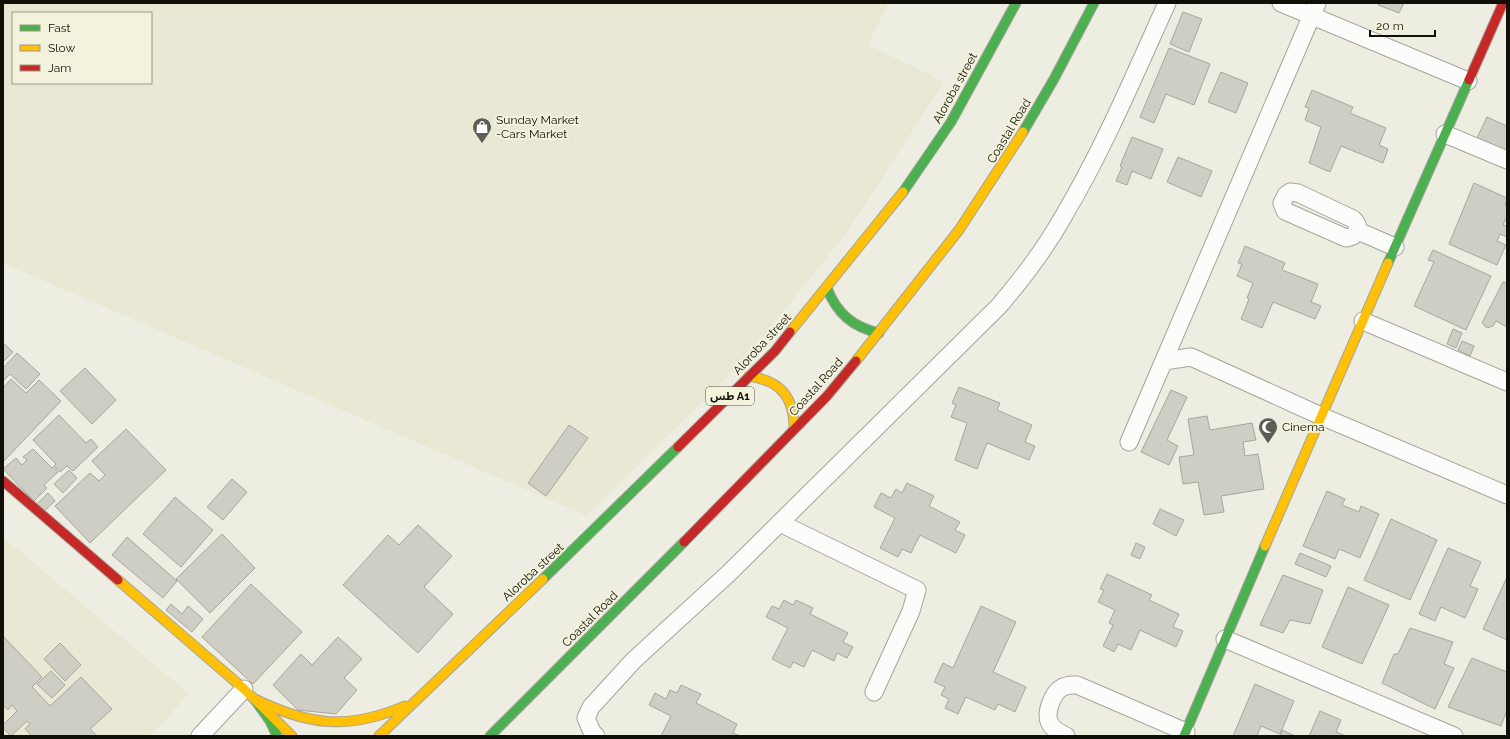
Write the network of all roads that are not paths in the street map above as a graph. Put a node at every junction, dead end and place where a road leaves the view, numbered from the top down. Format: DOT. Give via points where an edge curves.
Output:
graph roads {
  1 [pos="1016,3"];
  2 [pos="1094,3"];
  3 [pos="1167,3"];
  4 [pos="1281,3"];
  5 [pos="1503,3"];
  6 [pos="1314,9"];
  7 [pos="1468,81"];
  8 [pos="1445,134"];
  9 [pos="1507,160"];
  10 [pos="1358,231"];
  11 [pos="1395,247"];
  12 [pos="826,288"];
  13 [pos="1363,321"];
  14 [pos="879,334"];
  15 [pos="1164,361"];
  16 [pos="749,376"];
  17 [pos="1507,382"];
  18 [pos="1321,416"];
  19 [pos="794,429"];
  20 [pos="1129,442"];
  21 [pos="3,481"];
  22 [pos="1507,495"];
  23 [pos="780,523"];
  24 [pos="1225,639"];
  25 [pos="874,692"];
  26 [pos="249,694"];
  27 [pos="413,702"];
  28 [pos="1417,729"];
  29 [pos="1185,734"];
  30 [pos="200,736"];
  31 [pos="277,736"];
  32 [pos="292,736"];
  33 [pos="379,736"];
  34 [pos="490,736"];
  35 [pos="596,736"];
  36 [pos="1066,736"];
  37 [pos="1454,736"];
  1 -- 12 [label="main road, Aloroba street / طس A1" via="951,122 909,185"];
  2 -- 14 [label="main road, Coastal Road" via="1013,149 960,230"];
  3 -- 23 [label="street" via="1113,121 1064,216 1025,275 999,306"];
  4 -- 6 [label="street"];
  5 -- 7 [label="main road"];
  6 -- 7 [label="street"];
  6 -- 15 [label="street"];
  7 -- 8 [label="main road"];
  8 -- 9 [label="street"];
  8 -- 11 [label="main road"];
  10 -- 11 [label="street"];
  11 -- 13 [label="main road"];
  12 -- 14 [label="main road" via="830,299 843,317 853,325"];
  12 -- 16 [label="main road, Aloroba street / طس A1" via="775,351"];
  13 -- 17 [label="street"];
  13 -- 18 [label="main road"];
  14 -- 19 [label="main road, Coastal Road" via="827,396"];
  15 -- 18 [label="street" via="1191,357"];
  15 -- 20 [label="street"];
  16 -- 19 [label="main road" via="767,379 782,389 793,408"];
  16 -- 27 [label="main road, Aloroba street / طس A1" via="592,533"];
  18 -- 22 [label="street"];
  18 -- 24 [label="main road"];
  19 -- 34 [label="main road, Coastal Road"];
  21 -- 26 [label="main road"];
  23 -- 25 [label="street" via="917,590 911,611"];
  23 -- 35 [label="street" via="634,660 591,707 586,718"];
  24 -- 28 [label="street"];
  24 -- 29 [label="main road"];
  26 -- 27 [label="main road" via="276,711 322,723 369,720"];
  26 -- 30 [label="street"];
  26 -- 31 [label="main road" via="270,721"];
  26 -- 32 [label="main road"];
  27 -- 33 [label="main road, Aloroba street / طس A1"];
  28 -- 37 [label="street"];
  29 -- 36 [label="street" via="1082,687 1065,685 1056,692 1047,714 1054,729"];
}
